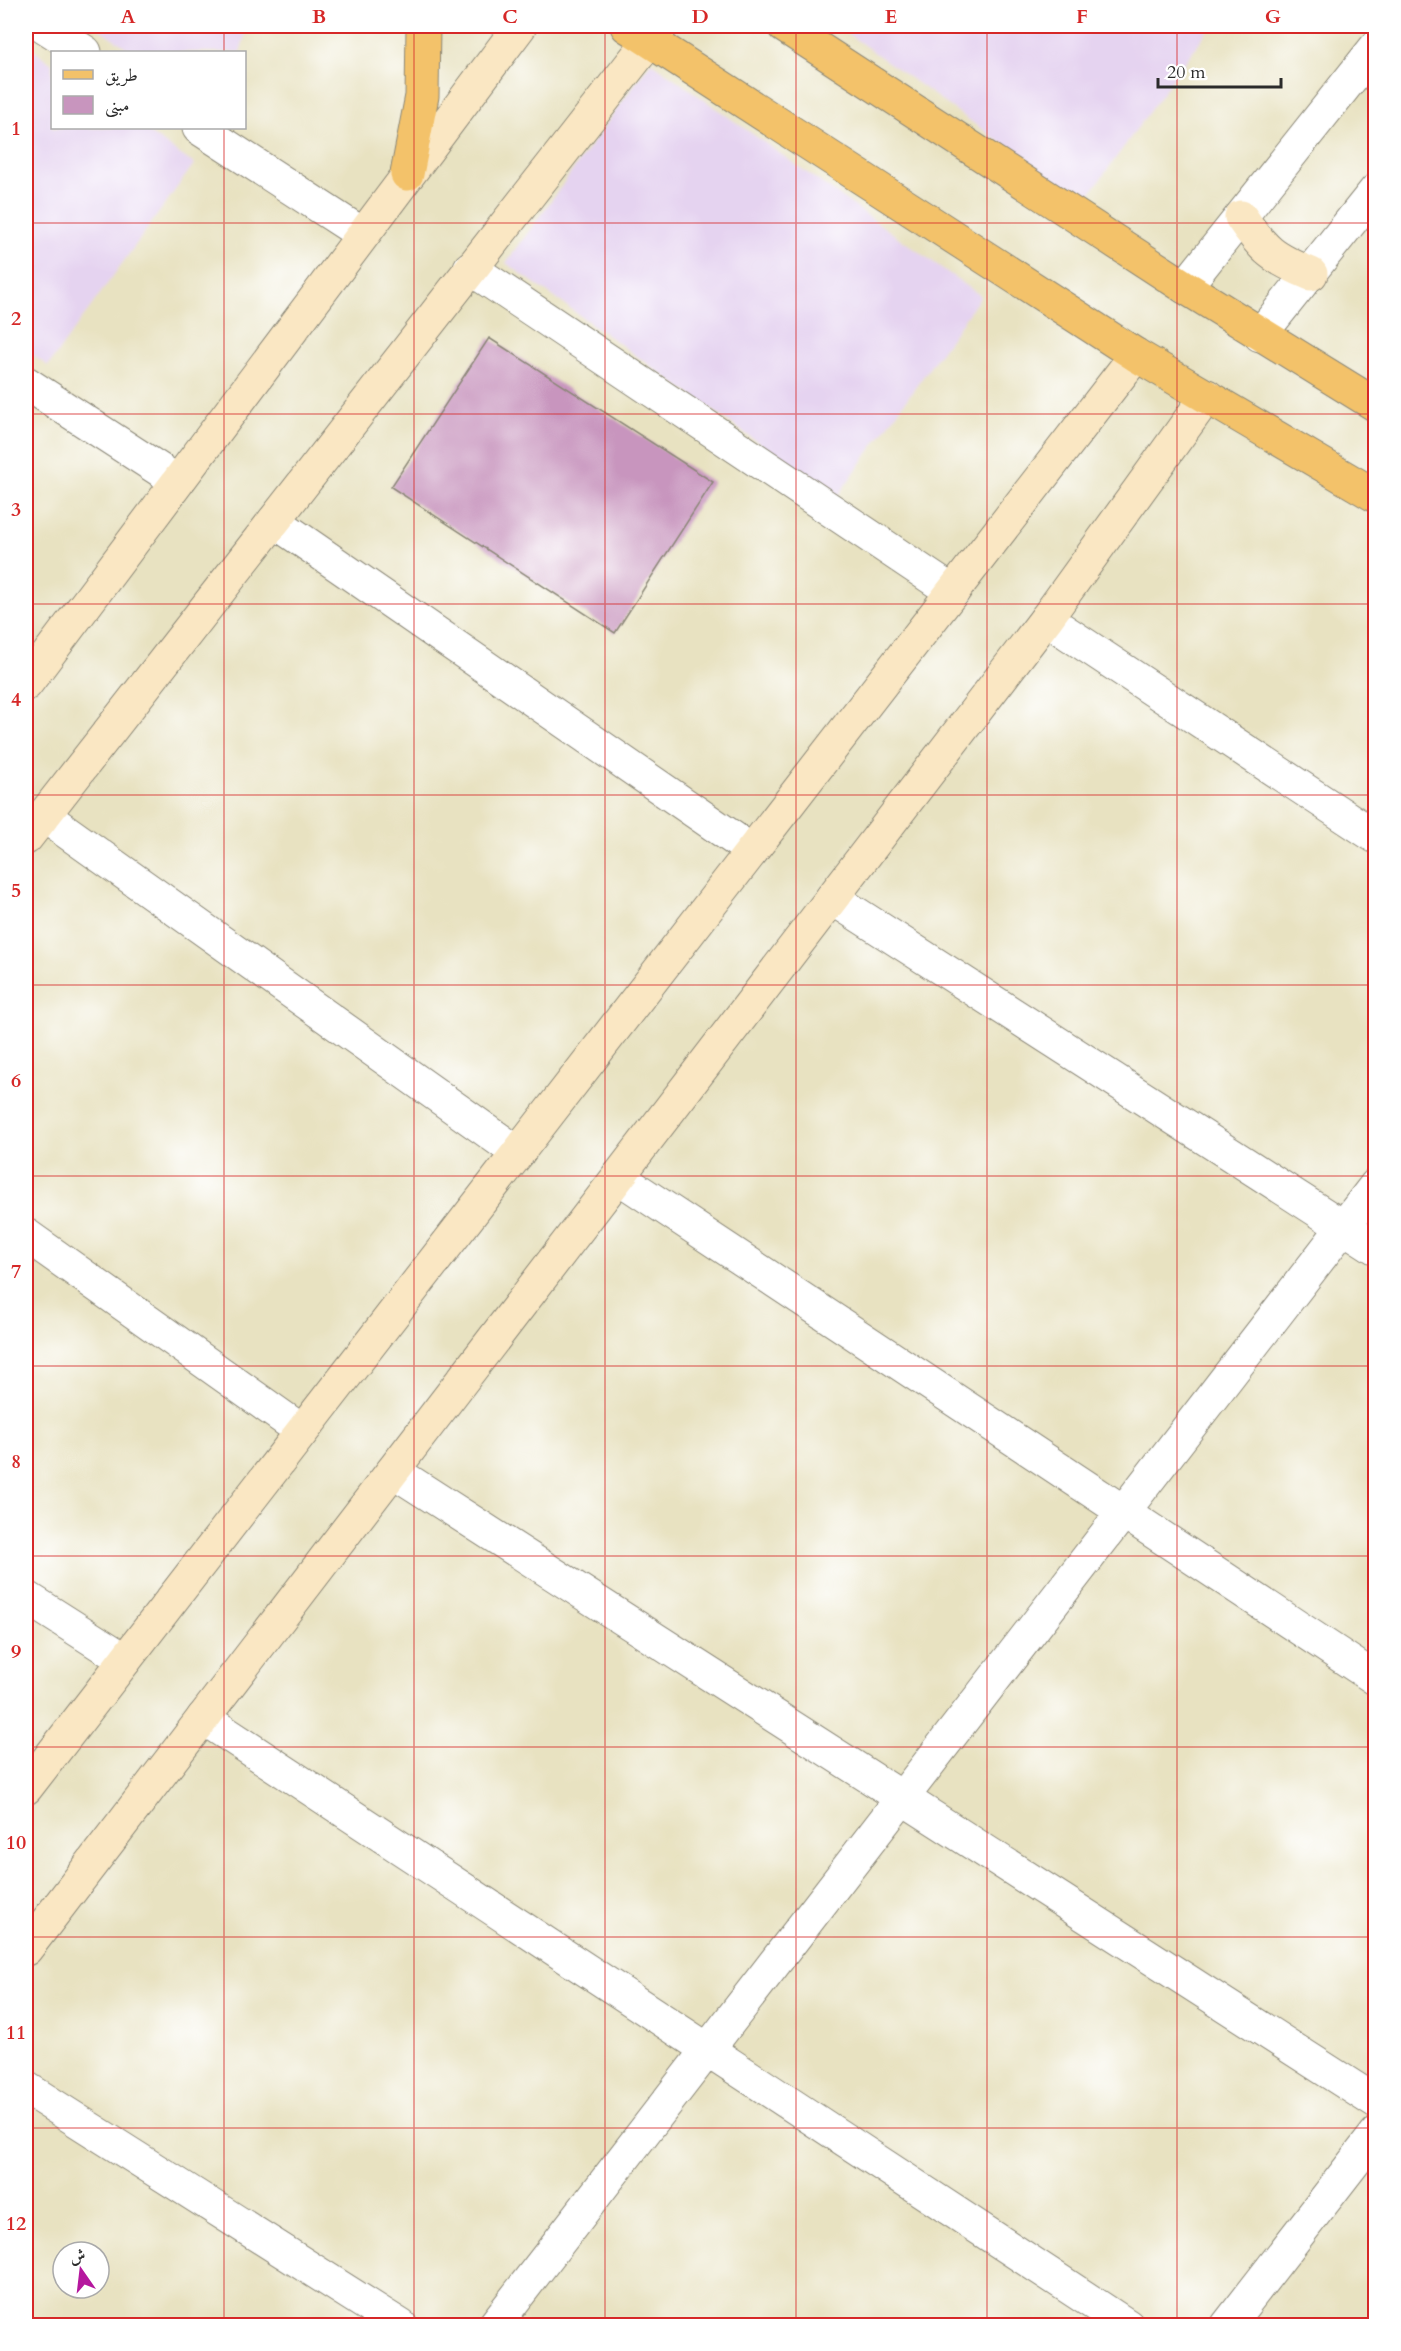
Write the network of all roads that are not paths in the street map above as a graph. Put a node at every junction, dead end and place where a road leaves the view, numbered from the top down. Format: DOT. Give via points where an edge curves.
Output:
graph roads {
  1 [pos="44,26"];
  2 [pos="423,26"];
  3 [pos="520,26"];
  4 [pos="784,26"];
  5 [pos="646,30"];
  6 [pos="1376,47"];
  7 [pos="83,51"];
  8 [pos="201,129"];
  9 [pos="407,174"];
  10 [pos="1376,190"];
  11 [pos="1241,217"];
  12 [pos="362,234"];
  13 [pos="470,268"];
  14 [pos="1311,274"];
  15 [pos="1185,288"];
  16 [pos="1260,334"];
  17 [pos="1136,355"];
  18 [pos="26,383"];
  19 [pos="1207,396"];
  20 [pos="1376,405"];
  21 [pos="177,481"];
  22 [pos="1376,496"];
  23 [pos="274,521"];
  24 [pos="953,592"];
  25 [pos="1046,619"];
  26 [pos="26,684"];
  27 [pos="34,827"];
  28 [pos="1376,837"];
  29 [pos="752,851"];
  30 [pos="832,898"];
  31 [pos="518,1153"];
  32 [pos="618,1177"];
  33 [pos="1376,1185"];
  34 [pos="1343,1227"];
  35 [pos="26,1235"];
  36 [pos="1376,1248"];
  37 [pos="302,1431"];
  38 [pos="393,1471"];
  39 [pos="1122,1512"];
  40 [pos="26,1597"];
  41 [pos="125,1660"];
  42 [pos="1376,1679"];
  43 [pos="203,1718"];
  44 [pos="26,1788"];
  45 [pos="902,1797"];
  46 [pos="26,1948"];
  47 [pos="707,2049"];
  48 [pos="26,2088"];
  49 [pos="1376,2102"];
  50 [pos="1376,2134"];
  51 [pos="401,2325"];
  52 [pos="494,2325"];
  53 [pos="1128,2325"];
  54 [pos="1227,2325"];
  1 -- 7 [label="street"];
  2 -- 9 [label="main road" via="422,96"];
  3 -- 9 [label="street"];
  4 -- 15 [label="main road"];
  5 -- 13 [label="street"];
  5 -- 17 [label="main road"];
  6 -- 11 [label="street"];
  8 -- 12 [label="street"];
  9 -- 12 [label="street"];
  10 -- 14 [label="street"];
  11 -- 14 [label="street" via="1258,241 1280,260"];
  11 -- 15 [label="street"];
  12 -- 21 [label="street"];
  13 -- 23 [label="street"];
  13 -- 24 [label="street"];
  14 -- 16 [label="street"];
  15 -- 16 [label="main road"];
  16 -- 20 [label="main road"];
  17 -- 19 [label="main road"];
  17 -- 24 [label="street"];
  18 -- 21 [label="street"];
  19 -- 22 [label="main road"];
  19 -- 25 [label="street"];
  21 -- 26 [label="street"];
  23 -- 27 [label="street"];
  23 -- 29 [label="street"];
  24 -- 29 [label="street"];
  25 -- 28 [label="street"];
  25 -- 30 [label="street"];
  27 -- 31 [label="street"];
  29 -- 31 [label="street"];
  30 -- 32 [label="street"];
  30 -- 34 [label="street"];
  31 -- 37 [label="street"];
  32 -- 38 [label="street"];
  32 -- 39 [label="street"];
  33 -- 34 [label="street"];
  34 -- 36 [label="street"];
  34 -- 39 [label="street"];
  35 -- 37 [label="street"];
  37 -- 41 [label="street"];
  38 -- 43 [label="street"];
  38 -- 45 [label="street"];
  39 -- 42 [label="street"];
  39 -- 45 [label="street"];
  40 -- 41 [label="street"];
  41 -- 44 [label="street"];
  43 -- 46 [label="street"];
  43 -- 47 [label="street"];
  45 -- 47 [label="street"];
  45 -- 49 [label="street"];
  47 -- 52 [label="street"];
  47 -- 53 [label="street"];
  48 -- 51 [label="street"];
  50 -- 54 [label="street"];
}
